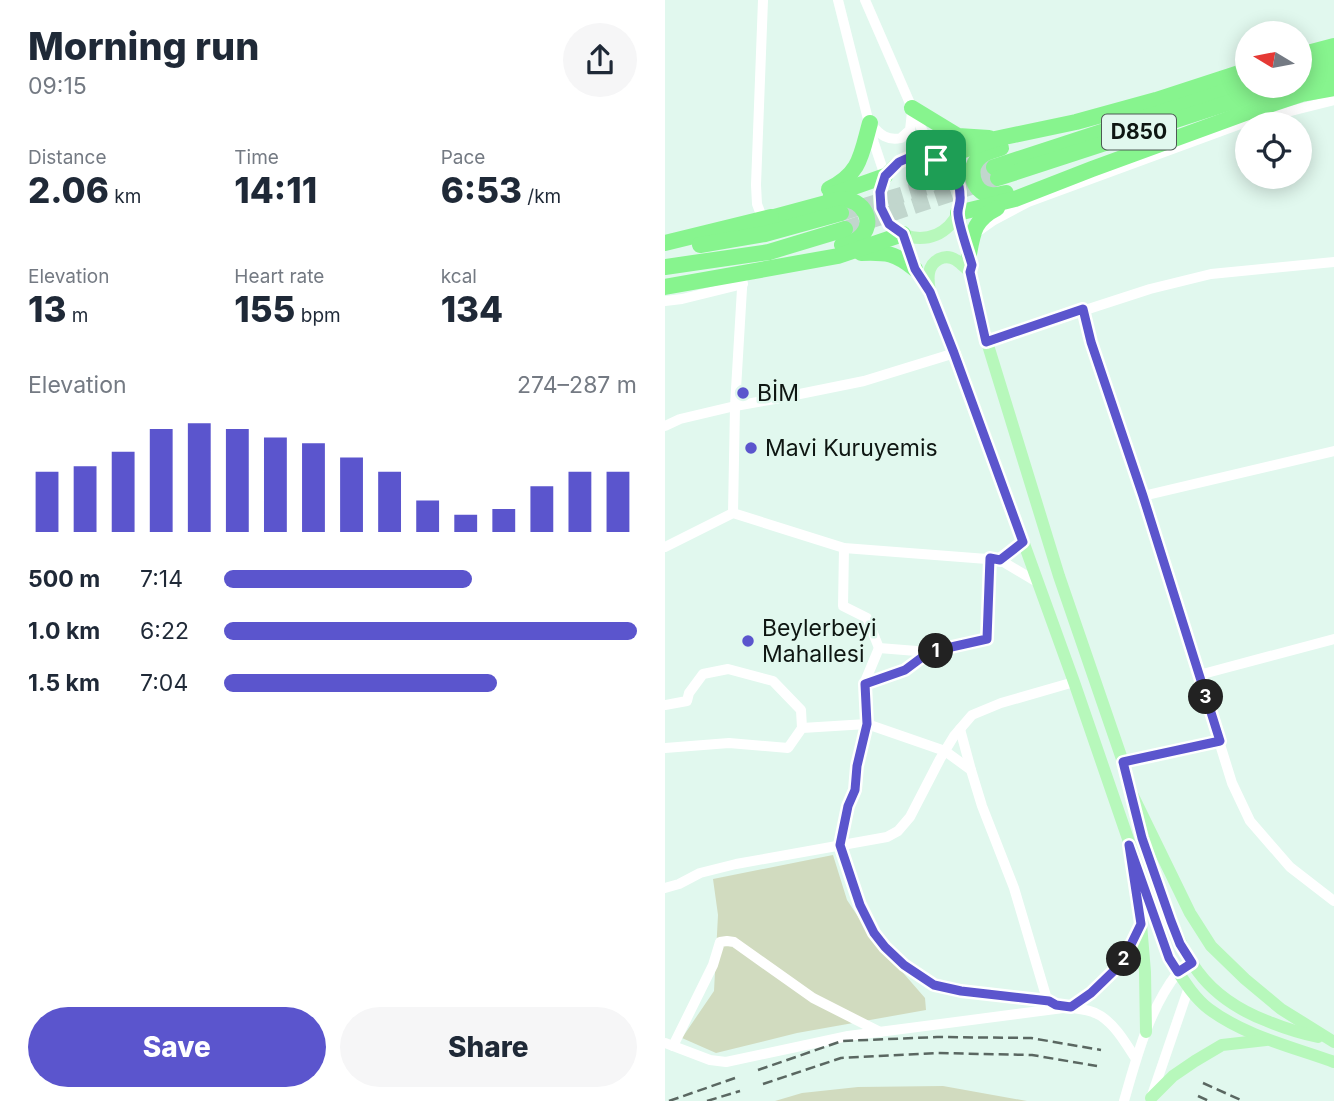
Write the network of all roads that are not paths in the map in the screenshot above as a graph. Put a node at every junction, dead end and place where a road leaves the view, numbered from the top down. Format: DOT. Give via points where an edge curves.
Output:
graph roads {
  1 [pos="764,0"];
  2 [pos="838,0"];
  3 [pos="865,0"];
  4 [pos="1334,46"];
  5 [pos="1313,52"];
  6 [pos="1334,58"];
  7 [pos="1313,64"];
  8 [pos="1334,73"];
  9 [pos="1235,74"];
  10 [pos="1313,78"];
  11 [pos="1334,88"];
  12 [pos="1235,89"];
  13 [pos="1241,98"];
  14 [pos="1334,100"];
  15 [pos="912,108"];
  16 [pos="1076,122"];
  17 [pos="870,123"];
  18 [pos="995,139"];
  19 [pos="936,160"];
  20 [pos="1091,169"];
  21 [pos="885,176"];
  22 [pos="1015,200"];
  23 [pos="958,212"];
  24 [pos="780,213"];
  25 [pos="763,220"];
  26 [pos="903,234"];
  27 [pos="972,235"];
  28 [pos="665,243"];
  29 [pos="665,251"];
  30 [pos="969,254"];
  31 [pos="838,256"];
  32 [pos="1334,261"];
  33 [pos="665,267"];
  34 [pos="769,268"];
  35 [pos="915,269"];
  36 [pos="970,272"];
  37 [pos="743,279"];
  38 [pos="665,287"];
  39 [pos="930,292"];
  40 [pos="665,301"];
  41 [pos="1083,309"];
  42 [pos="986,342"];
  43 [pos="954,353"];
  44 [pos="735,406"];
  45 [pos="665,426"];
  46 [pos="1334,451"];
  47 [pos="1143,496"];
  48 [pos="733,513"];
  49 [pos="1023,542"];
  50 [pos="665,547"];
  51 [pos="844,548"];
  52 [pos="995,559"];
  53 [pos="1037,582"];
  54 [pos="1334,639"];
  55 [pos="879,648"];
  56 [pos="929,652"];
  57 [pos="1199,675"];
  58 [pos="1073,682"];
  59 [pos="865,684"];
  60 [pos="665,705"];
  61 [pos="867,724"];
  62 [pos="802,728"];
  63 [pos="960,729"];
  64 [pos="1220,741"];
  65 [pos="665,748"];
  66 [pos="945,751"];
  67 [pos="1123,762"];
  68 [pos="971,770"];
  69 [pos="1132,794"];
  70 [pos="840,845"];
  71 [pos="1129,845"];
  72 [pos="665,888"];
  73 [pos="1334,901"];
  74 [pos="1141,924"];
  75 [pos="1195,968"];
  76 [pos="1178,972"];
  77 [pos="1189,987"];
  78 [pos="1049,1001"];
  79 [pos="1071,1007"];
  80 [pos="880,1032"];
  81 [pos="1146,1032"];
  82 [pos="1270,1039"];
  83 [pos="1330,1040"];
  84 [pos="669,1045"];
  85 [pos="1136,1059"];
  86 [pos="1334,1062"];
  87 [pos="1151,1099"];
  88 [pos="1123,1101"];
  1 -- 25 [label="street" via="756,185"];
  2 -- 17 [label="street"];
  3 -- 15 [label="street"];
  4 -- 5 [label="highway"];
  6 -- 7 [label="highway"];
  8 -- 10 [label="highway"];
  9 -- 16 [label="highway"];
  11 -- 20 [label="highway" via="1248,112"];
  12 -- 13 [label="highway, D850" via="996,173"];
  14 -- 27 [label="street" via="1243,123 1041,198"];
  15 -- 17 [label="street" via="910,130 901,138 888,138"];
  15 -- 18 [label="highway" via="958,136"];
  15 -- 19 [label="street"];
  16 -- 18 [label="highway"];
  16 -- 20 [label="highway" via="983,154 973,166 973,180 980,191 999,195"];
  17 -- 21 [label="street"];
  17 -- 24 [label="highway" via="855,170 843,182"];
  18 -- 19 [label="highway"];
  19 -- 21 [label="main road" via="908,158"];
  19 -- 23 [label="main road" via="950,170 959,185"];
  20 -- 22 [label="highway"];
  21 -- 24 [label="highway"];
  21 -- 26 [label="main road" via="881,208 889,224"];
  22 -- 23 [label="highway"];
  22 -- 27 [label="highway" via="985,215"];
  23 -- 26 [label="main road" via="934,235 918,238"];
  23 -- 30 [label="main road"];
  24 -- 25 [label="highway"];
  25 -- 28 [label="highway"];
  25 -- 34 [label="highway" via="846,199 858,203 867,219 857,240"];
  26 -- 31 [label="highway"];
  26 -- 35 [label="main road"];
  27 -- 30 [label="highway"];
  29 -- 33 [label="highway" via="843,221 769,252"];
  30 -- 36 [label="main road"];
  31 -- 34 [label="highway"];
  31 -- 35 [label="highway" via="894,255"];
  32 -- 41 [label="street" via="1211,274"];
  34 -- 37 [label="highway"];
  35 -- 39 [label="main road"];
  36 -- 39 [label="main road" via="956,260 939,258 929,273"];
  36 -- 42 [label="main road"];
  37 -- 38 [label="highway"];
  37 -- 40 [label="street"];
  37 -- 44 [label="street"];
  39 -- 43 [label="main road"];
  41 -- 42 [label="street"];
  41 -- 47 [label="street"];
  42 -- 67 [label="main road"];
  43 -- 44 [label="street" via="864,381"];
  43 -- 49 [label="main road"];
  44 -- 45 [label="street"];
  44 -- 48 [label="street"];
  46 -- 47 [label="street"];
  47 -- 57 [label="street"];
  48 -- 50 [label="street"];
  48 -- 51 [label="street"];
  49 -- 52 [label="street"];
  49 -- 53 [label="main road"];
  51 -- 52 [label="street"];
  51 -- 55 [label="street" via="843,606 867,618"];
  52 -- 53 [label="street"];
  52 -- 56 [label="street" via="987,639"];
  53 -- 58 [label="main road"];
  54 -- 57 [label="street"];
  55 -- 56 [label="street"];
  55 -- 59 [label="street"];
  56 -- 59 [label="street" via="905,670"];
  57 -- 64 [label="street"];
  58 -- 63 [label="street" via="972,715"];
  58 -- 71 [label="main road"];
  59 -- 61 [label="street"];
  60 -- 62 [label="street" via="687,701 703,674 728,669 773,681 801,710"];
  61 -- 62 [label="street"];
  61 -- 66 [label="street"];
  61 -- 70 [label="street"];
  62 -- 65 [label="street" via="788,748 729,743"];
  63 -- 66 [label="street"];
  63 -- 68 [label="street"];
  64 -- 67 [label="street"];
  64 -- 73 [label="street" via="1232,783 1250,821 1290,867"];
  66 -- 68 [label="street"];
  66 -- 70 [label="street" via="898,831 887,838"];
  67 -- 69 [label="main road"];
  68 -- 78 [label="street"];
  69 -- 75 [label="main road" via="1171,921"];
  69 -- 83 [label="main road" via="1211,946 1265,996"];
  70 -- 72 [label="street" via="736,864"];
  70 -- 78 [label="street" via="874,933 909,970 934,985 961,991"];
  71 -- 74 [label="main road"];
  71 -- 76 [label="main road"];
  74 -- 79 [label="street" via="1122,963"];
  74 -- 81 [label="main road"];
  75 -- 76 [label="main road"];
  75 -- 77 [label="main road"];
  75 -- 83 [label="main road" via="1221,997 1247,1013 1297,1033"];
  76 -- 77 [label="main road"];
  76 -- 81 [label="street" via="1157,1003"];
  77 -- 82 [label="main road" via="1226,1020"];
  77 -- 87 [label="street"];
  78 -- 79 [label="street"];
  79 -- 80 [label="street"];
  79 -- 85 [label="street" via="1102,1017"];
  80 -- 84 [label="street" via="726,1062"];
  80 -- 84 [label="street" via="813,998 727,941 718,945 713,965"];
  81 -- 85 [label="street"];
  82 -- 86 [label="main road"];
  82 -- 87 [label="main road" via="1223,1045 1173,1076"];
  85 -- 88 [label="street"];
}
